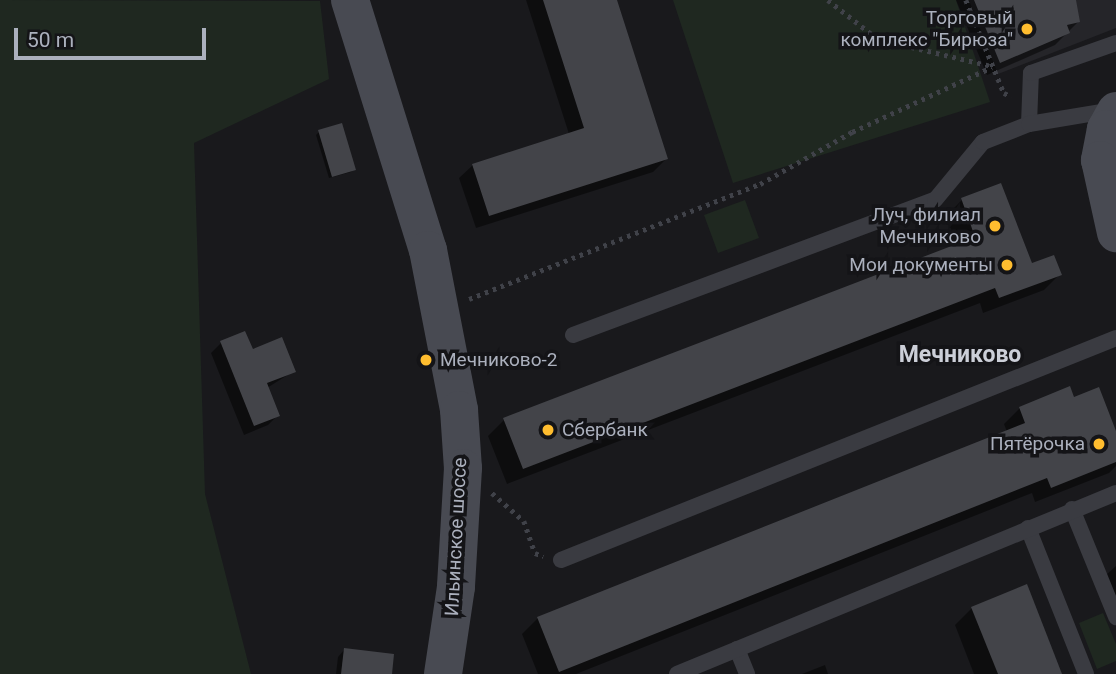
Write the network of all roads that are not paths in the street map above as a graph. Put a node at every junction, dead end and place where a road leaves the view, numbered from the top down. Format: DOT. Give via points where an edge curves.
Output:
graph roads {
  1 [pos="350,0"];
  2 [pos="1116,43"];
  3 [pos="1116,110"];
  4 [pos="1029,124"];
  5 [pos="1116,233"];
  6 [pos="573,335"];
  7 [pos="1116,338"];
  8 [pos="1116,493"];
  9 [pos="1072,509"];
  10 [pos="1028,528"];
  11 [pos="561,560"];
  12 [pos="1116,617"];
  13 [pos="737,649"];
  14 [pos="443,674"];
  15 [pos="677,674"];
  16 [pos="747,674"];
  17 [pos="1086,674"];
  1 -- 14 [label="main road, Ильинское шоссе" via="428,250 450,358 463,468 456,587"];
  2 -- 4 [label="lane" via="1036,70 1028,79"];
  3 -- 4 [label="lane"];
  3 -- 5 [label="main road" via="1106,129 1100,160"];
  4 -- 6 [label="lane" via="984,142 935,200"];
  7 -- 11 [label="lane"];
  8 -- 9 [label="lane"];
  9 -- 10 [label="lane"];
  9 -- 12 [label="lane"];
  10 -- 13 [label="lane"];
  10 -- 17 [label="lane"];
  13 -- 15 [label="lane"];
  13 -- 16 [label="lane"];
}
